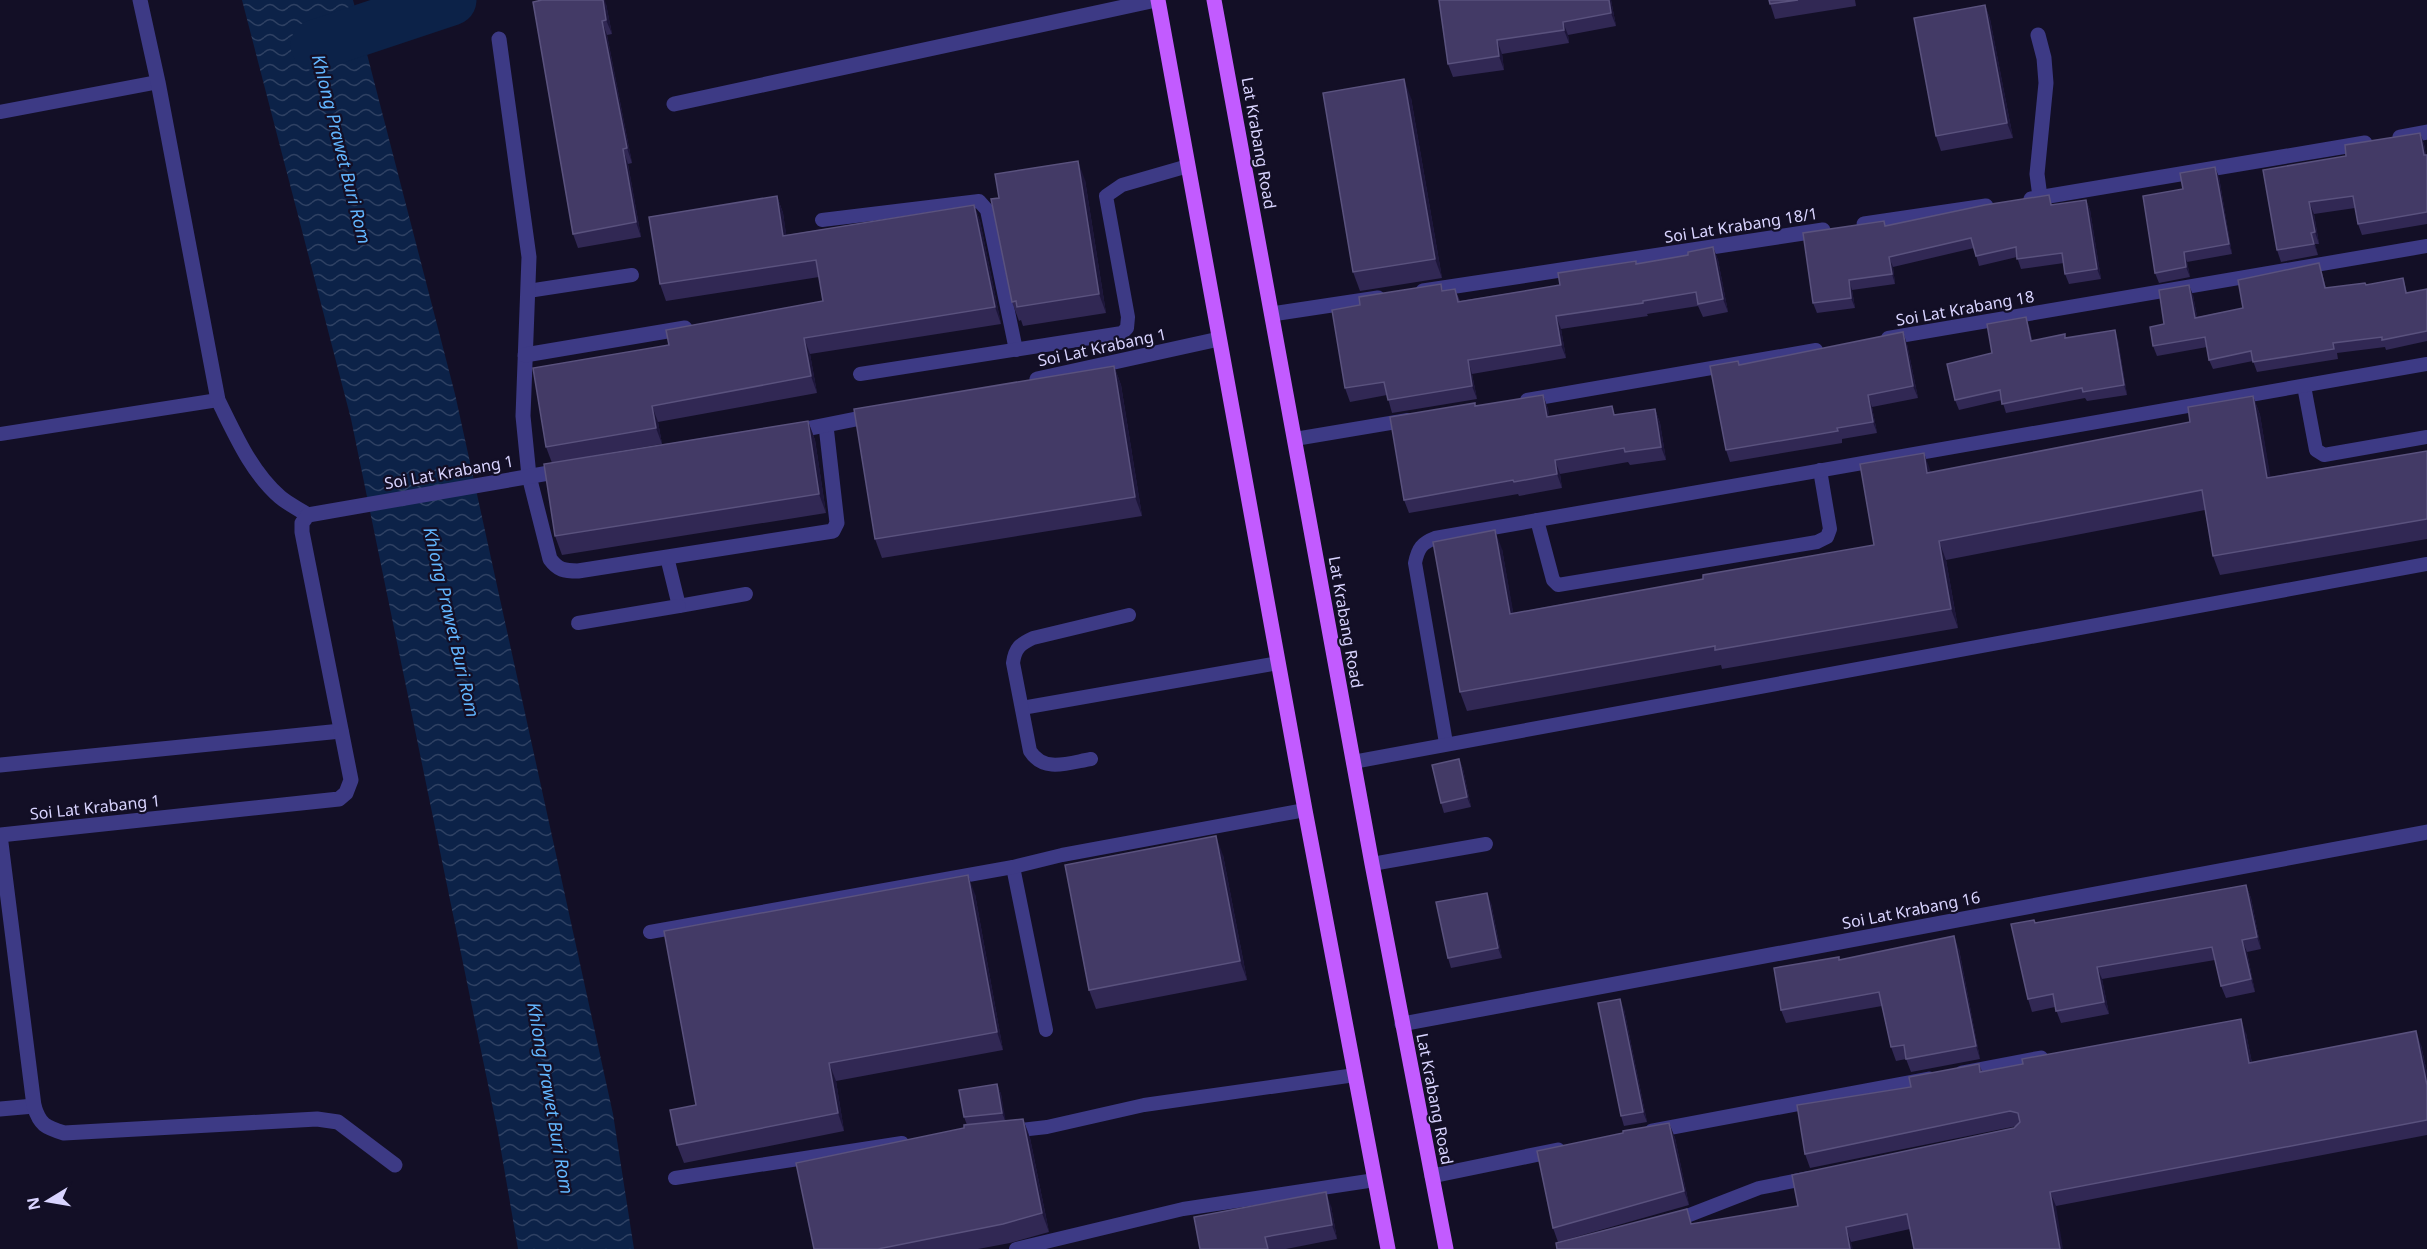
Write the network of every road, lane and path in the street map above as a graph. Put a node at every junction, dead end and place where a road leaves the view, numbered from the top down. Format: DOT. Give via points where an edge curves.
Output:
graph roads {
  1 [pos="140,0"];
  2 [pos="1157,0"];
  3 [pos="1214,0"];
  4 [pos="2038,35"];
  5 [pos="499,39"];
  6 [pos="158,82"];
  7 [pos="674,104"];
  8 [pos="0,112"];
  9 [pos="2427,132"];
  10 [pos="1188,166"];
  11 [pos="2040,198"];
  12 [pos="822,220"];
  13 [pos="2427,246"];
  14 [pos="632,274"];
  15 [pos="528,291"];
  16 [pos="1413,293"];
  17 [pos="1389,296"];
  18 [pos="1272,314"];
  19 [pos="699,326"];
  20 [pos="1219,339"];
  21 [pos="1872,341"];
  22 [pos="1824,349"];
  23 [pos="1016,350"];
  24 [pos="525,354"];
  25 [pos="2427,364"];
  26 [pos="860,374"];
  27 [pos="1025,382"];
  28 [pos="2304,386"];
  29 [pos="218,400"];
  30 [pos="1517,401"];
  31 [pos="896,411"];
  32 [pos="1423,417"];
  33 [pos="826,426"];
  34 [pos="0,434"];
  35 [pos="780,434"];
  36 [pos="2427,437"];
  37 [pos="1295,439"];
  38 [pos="586,467"];
  39 [pos="1820,470"];
  40 [pos="529,476"];
  41 [pos="308,515"];
  42 [pos="1537,520"];
  43 [pos="667,557"];
  44 [pos="2427,564"];
  45 [pos="746,594"];
  46 [pos="679,606"];
  47 [pos="1129,615"];
  48 [pos="578,623"];
  49 [pos="1278,663"];
  50 [pos="1022,708"];
  51 [pos="341,732"];
  52 [pos="1446,743"];
  53 [pos="1091,759"];
  54 [pos="1353,762"];
  55 [pos="0,765"];
  56 [pos="1305,810"];
  57 [pos="2427,832"];
  58 [pos="0,835"];
  59 [pos="1486,844"];
  60 [pos="1372,864"];
  61 [pos="1013,867"];
  62 [pos="650,932"];
  63 [pos="1402,1024"];
  64 [pos="1046,1030"];
  65 [pos="2053,1056"];
  66 [pos="1355,1075"];
  67 [pos="34,1106"];
  68 [pos="0,1109"];
  69 [pos="1000,1132"];
  70 [pos="1632,1134"];
  71 [pos="916,1141"];
  72 [pos="1575,1146"];
  73 [pos="395,1165"];
  74 [pos="1827,1174"];
  75 [pos="1432,1176"];
  76 [pos="675,1178"];
  77 [pos="1375,1180"];
  78 [pos="1664,1223"];
  79 [pos="1016,1249"];
  80 [pos="1388,1249"];
  81 [pos="1446,1249"];
  1 -- 6 [label="street"];
  2 -- 7 [label="street"];
  2 -- 10 [label="main road"];
  3 -- 18 [label="main road, Lat Krabang Road"];
  4 -- 11 [label="street" via="2046,83 2037,174"];
  5 -- 15 [label="street" via="529,257"];
  6 -- 8 [label="lane"];
  6 -- 29 [label="street"];
  9 -- 11 [label="street, Soi Lat Krabang 18/1"];
  10 -- 20 [label="main road"];
  10 -- 23 [label="lane" via="1122,185 1106,196 1127,328 1122,333"];
  11 -- 16 [label="street, Soi Lat Krabang 18/1"];
  12 -- 23 [label="lane" via="979,201 987,210"];
  13 -- 21 [label="lane, Soi Lat Krabang 18"];
  14 -- 15 [label="lane"];
  15 -- 24 [label="street"];
  17 -- 18 [label="street"];
  18 -- 37 [label="main road, Lat Krabang Road"];
  19 -- 24 [label="street"];
  20 -- 27 [label="street, Soi Lat Krabang 1"];
  20 -- 49 [label="main road"];
  22 -- 30 [label="lane"];
  23 -- 26 [label="lane"];
  24 -- 40 [label="street" via="523,416"];
  25 -- 28 [label="lane"];
  28 -- 36 [label="lane" via="2316,450 2324,455"];
  28 -- 39 [label="lane"];
  29 -- 34 [label="lane"];
  29 -- 41 [label="street" via="261,476 280,497"];
  31 -- 33 [label="street"];
  32 -- 37 [label="lane"];
  33 -- 35 [label="street"];
  33 -- 43 [label="street" via="837,523 833,531"];
  37 -- 54 [label="main road, Lat Krabang Road"];
  38 -- 40 [label="street, Soi Lat Krabang 1"];
  39 -- 42 [label="lane"];
  39 -- 42 [label="lane" via="1830,529 1827,537 1817,542 1558,585 1553,580"];
  40 -- 41 [label="street, Soi Lat Krabang 1"];
  40 -- 43 [label="street" via="550,559 557,568 578,571"];
  41 -- 51 [label="street, Soi Lat Krabang 1" via="302,532"];
  42 -- 52 [label="lane" via="1435,538 1423,542 1417,552 1415,562"];
  43 -- 46 [label="lane"];
  44 -- 52 [label="lane"];
  45 -- 46 [label="lane"];
  46 -- 48 [label="lane"];
  47 -- 50 [label="lane" via="1020,644 1013,663"];
  49 -- 50 [label="lane"];
  49 -- 56 [label="main road"];
  50 -- 53 [label="lane" via="1030,751 1036,760 1048,765"];
  51 -- 55 [label="street"];
  51 -- 58 [label="street, Soi Lat Krabang 1" via="351,780 346,793 331,801"];
  52 -- 54 [label="lane"];
  54 -- 60 [label="main road, Lat Krabang Road"];
  56 -- 61 [label="lane"];
  56 -- 66 [label="main road"];
  57 -- 63 [label="street, Soi Lat Krabang 16"];
  58 -- 67 [label="street"];
  59 -- 60 [label="lane"];
  60 -- 63 [label="main road, Lat Krabang Road"];
  61 -- 62 [label="lane"];
  61 -- 64 [label="lane"];
  63 -- 75 [label="main road, Lat Krabang Road"];
  65 -- 70 [label="street"];
  66 -- 69 [label="lane" via="1144,1105 1047,1127"];
  66 -- 77 [label="main road"];
  67 -- 68 [label="street"];
  67 -- 73 [label="street" via="39,1121 64,1133 318,1119 338,1122"];
  71 -- 76 [label="lane"];
  72 -- 75 [label="street"];
  74 -- 78 [label="lane" via="1759,1188"];
  75 -- 81 [label="main road, Lat Krabang Road"];
  77 -- 79 [label="lane" via="1183,1209"];
  77 -- 80 [label="main road"];
}
